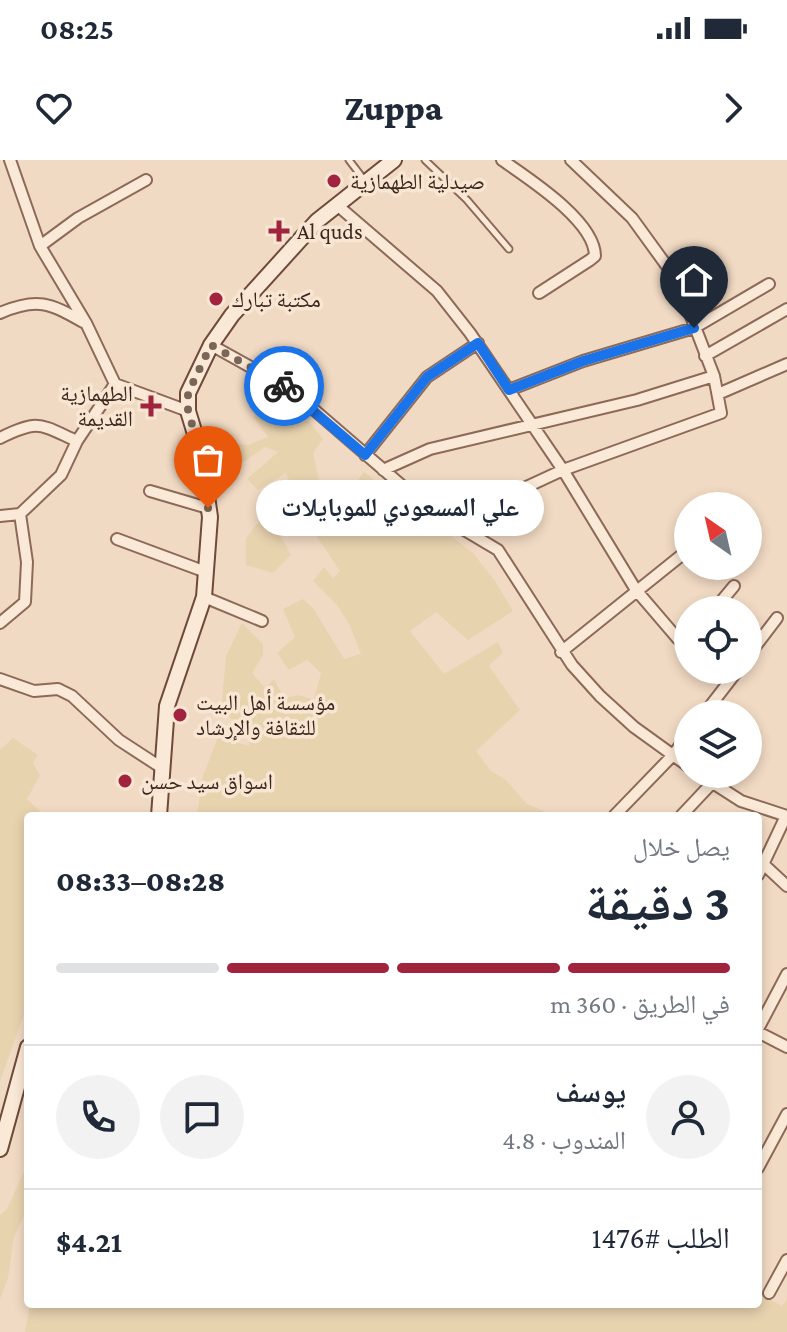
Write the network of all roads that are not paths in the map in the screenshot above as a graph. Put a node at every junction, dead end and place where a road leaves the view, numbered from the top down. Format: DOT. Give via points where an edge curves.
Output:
graph roads {
  1 [pos="10,160"];
  2 [pos="349,160"];
  3 [pos="394,160"];
  4 [pos="425,160"];
  5 [pos="502,160"];
  6 [pos="571,160"];
  7 [pos="146,180"];
  8 [pos="366,182"];
  9 [pos="337,205"];
  10 [pos="40,246"];
  11 [pos="509,249"];
  12 [pos="769,284"];
  13 [pos="539,293"];
  14 [pos="787,309"];
  15 [pos="0,313"];
  16 [pos="86,323"];
  17 [pos="694,328"];
  18 [pos="478,343"];
  19 [pos="211,345"];
  20 [pos="705,356"];
  21 [pos="787,364"];
  22 [pos="714,376"];
  23 [pos="115,384"];
  24 [pos="509,390"];
  25 [pos="718,394"];
  26 [pos="188,411"];
  27 [pos="533,426"];
  28 [pos="0,438"];
  29 [pos="77,441"];
  30 [pos="365,455"];
  31 [pos="383,470"];
  32 [pos="563,470"];
  33 [pos="150,491"];
  34 [pos="208,508"];
  35 [pos="20,514"];
  36 [pos="0,516"];
  37 [pos="451,522"];
  38 [pos="117,539"];
  39 [pos="674,561"];
  40 [pos="206,572"];
  41 [pos="734,586"];
  42 [pos="636,590"];
  43 [pos="726,596"];
  44 [pos="204,597"];
  45 [pos="777,618"];
  46 [pos="262,621"];
  47 [pos="0,623"];
  48 [pos="674,634"];
  49 [pos="762,638"];
  50 [pos="561,652"];
  51 [pos="0,679"];
  52 [pos="727,684"];
  53 [pos="715,700"];
  54 [pos="673,755"];
  55 [pos="162,768"];
  56 [pos="707,788"];
  57 [pos="720,788"];
  58 [pos="159,812"];
  59 [pos="618,812"];
  60 [pos="685,812"];
  61 [pos="787,816"];
  62 [pos="762,859"];
  63 [pos="762,862"];
  64 [pos="787,886"];
  65 [pos="787,974"];
  66 [pos="762,1022"];
  67 [pos="762,1032"];
  68 [pos="787,1047"];
  69 [pos="24,1084"];
  70 [pos="787,1114"];
  71 [pos="0,1149"];
  72 [pos="762,1161"];
  73 [pos="787,1260"];
  74 [pos="769,1293"];
  1 -- 10 [label="street"];
  2 -- 8 [label="lane"];
  3 -- 8 [label="main road"];
  4 -- 11 [label="lane"];
  5 -- 13 [label="street" via="582,224 595,250 590,260"];
  6 -- 17 [label="street" via="632,218 677,280"];
  7 -- 10 [label="street"];
  8 -- 9 [label="main road"];
  9 -- 18 [label="street" via="437,291"];
  9 -- 19 [label="main road" via="242,303"];
  10 -- 16 [label="street"];
  12 -- 17 [label="street"];
  14 -- 20 [label="street"];
  15 -- 16 [label="street" via="23,303 56,306"];
  16 -- 23 [label="street"];
  17 -- 20 [label="street"];
  17 -- 24 [label="street"];
  18 -- 24 [label="street"];
  18 -- 30 [label="street" via="427,377"];
  19 -- 26 [label="main road" via="188,393"];
  19 -- 30 [label="street" via="290,389"];
  20 -- 22 [label="street"];
  21 -- 25 [label="street"];
  22 -- 25 [label="street"];
  22 -- 27 [label="street"];
  23 -- 26 [label="street"];
  23 -- 29 [label="street"];
  24 -- 27 [label="street"];
  25 -- 32 [label="street" via="718,416"];
  26 -- 34 [label="main road" via="201,454"];
  27 -- 31 [label="street" via="430,449"];
  27 -- 32 [label="street"];
  28 -- 29 [label="street" via="40,424"];
  29 -- 35 [label="street" via="61,475"];
  30 -- 31 [label="street"];
  31 -- 37 [label="street"];
  32 -- 37 [label="street"];
  32 -- 42 [label="street"];
  33 -- 34 [label="street"];
  34 -- 40 [label="main road"];
  35 -- 36 [label="street"];
  35 -- 47 [label="street" via="27,562 25,602"];
  37 -- 50 [label="street" via="498,550"];
  38 -- 40 [label="street"];
  39 -- 42 [label="street"];
  40 -- 44 [label="main road"];
  41 -- 43 [label="street"];
  42 -- 48 [label="street"];
  42 -- 50 [label="street"];
  44 -- 46 [label="street"];
  44 -- 55 [label="main road" via="167,706"];
  45 -- 49 [label="street"];
  50 -- 54 [label="street" via="600,696"];
  51 -- 55 [label="street" via="72,696 119,740"];
  52 -- 53 [label="street"];
  54 -- 59 [label="street"];
  55 -- 58 [label="main road"];
  56 -- 60 [label="street"];
  57 -- 61 [label="street"];
  61 -- 62 [label="street"];
  63 -- 64 [label="street"];
  65 -- 66 [label="street"];
  67 -- 68 [label="street"];
  69 -- 71 [label="main road"];
  70 -- 72 [label="street"];
  73 -- 74 [label="street"];
}
